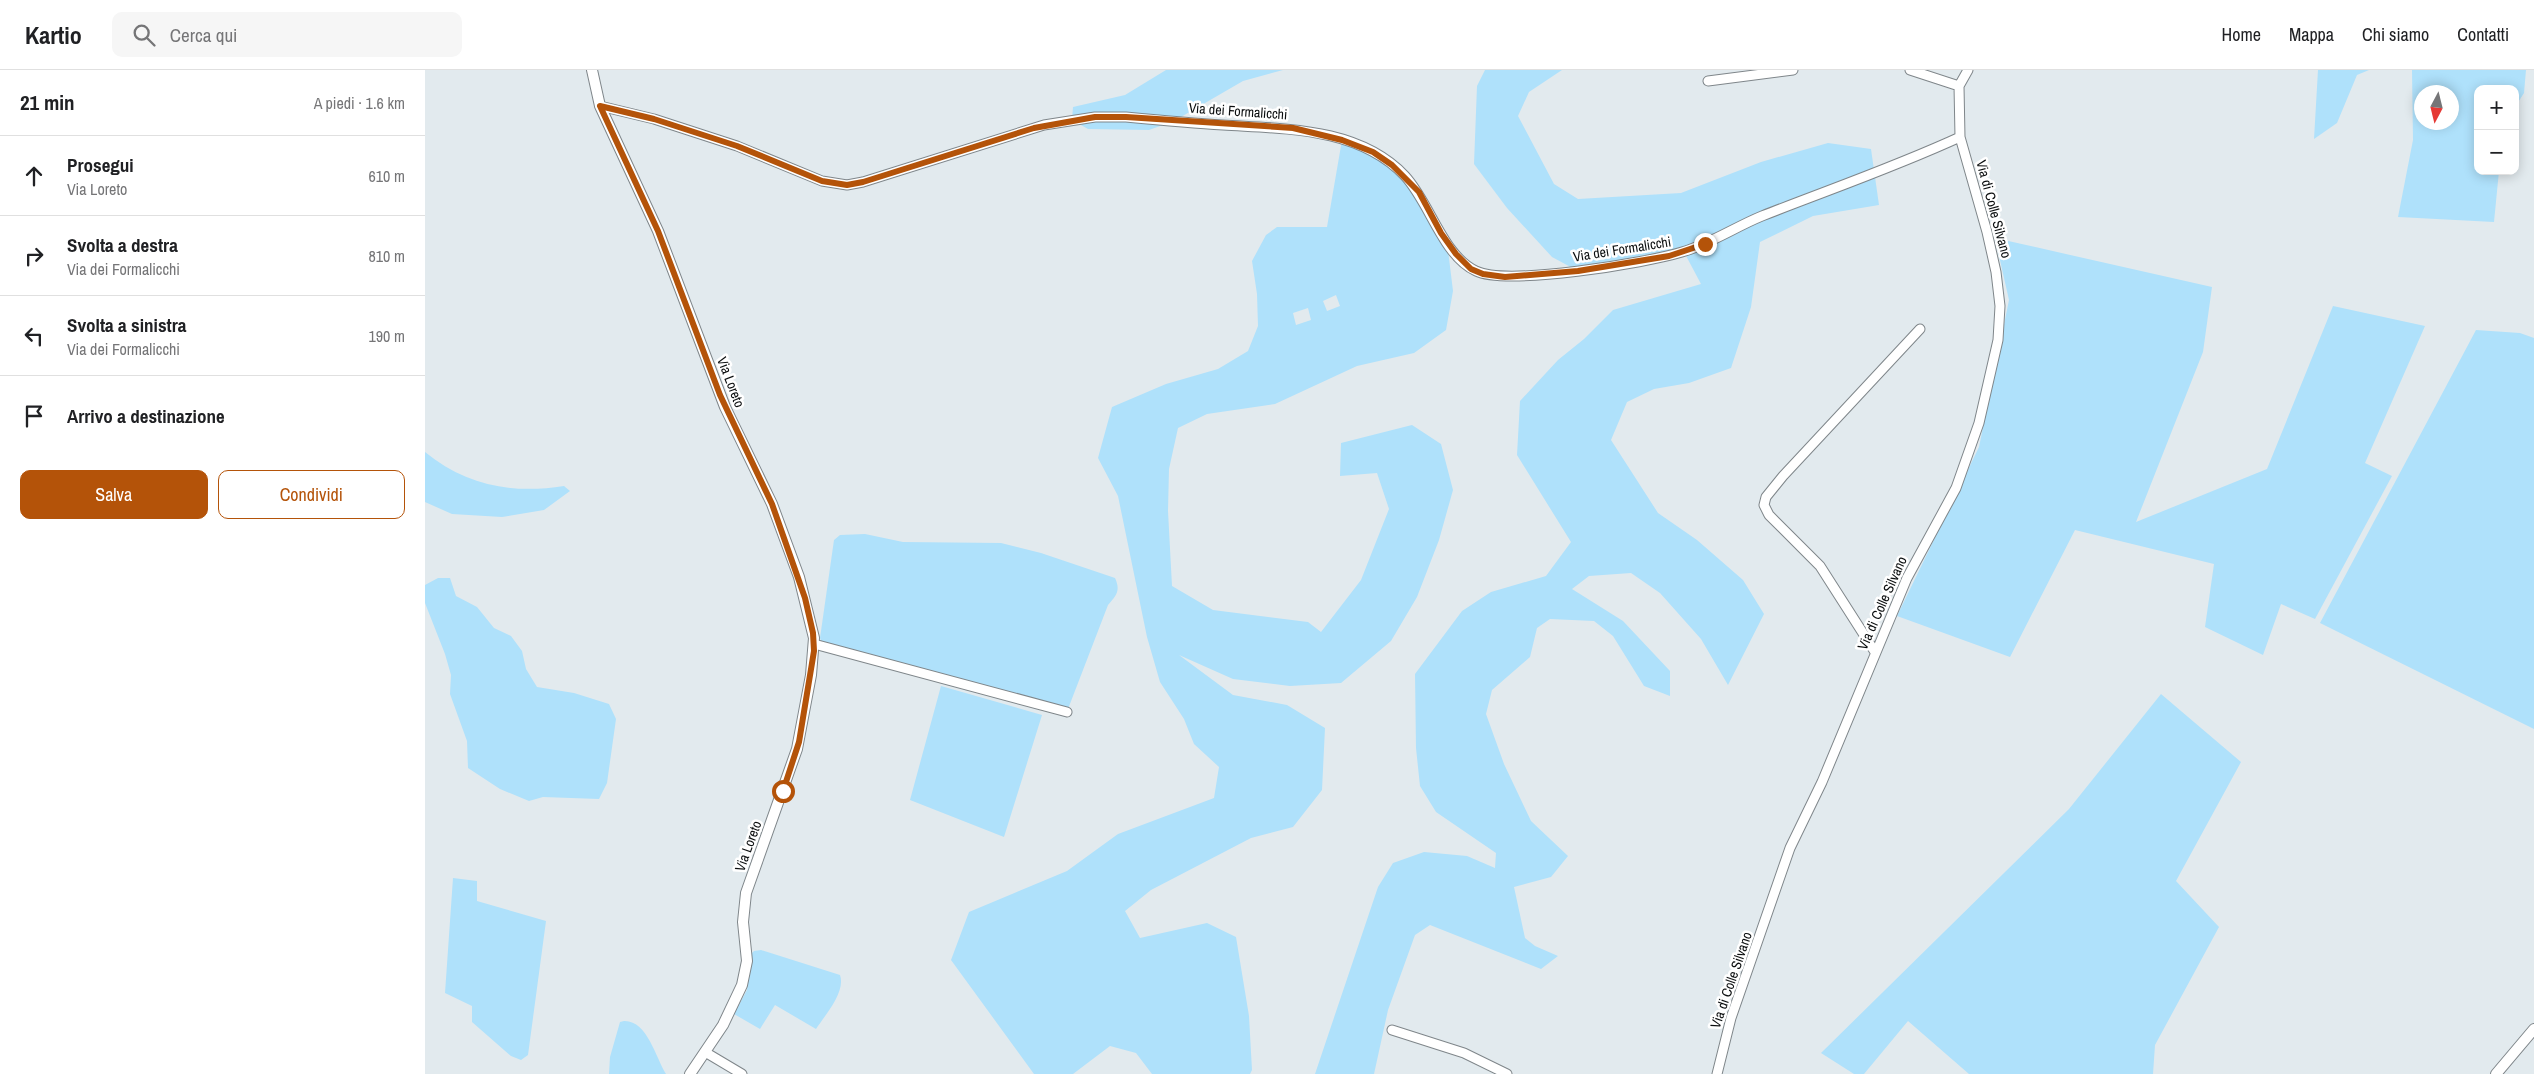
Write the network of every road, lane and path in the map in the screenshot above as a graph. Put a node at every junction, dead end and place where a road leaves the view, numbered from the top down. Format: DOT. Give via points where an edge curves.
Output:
graph roads {
  1 [pos="592,70"];
  2 [pos="1793,70"];
  3 [pos="1910,70"];
  4 [pos="1968,70"];
  5 [pos="1708,82"];
  6 [pos="1959,86"];
  7 [pos="600,106"];
  8 [pos="1960,137"];
  9 [pos="1920,329"];
  10 [pos="814,644"];
  11 [pos="1875,652"];
  12 [pos="1067,712"];
  13 [pos="2534,1029"];
  14 [pos="1392,1030"];
  15 [pos="705,1052"];
  16 [pos="690,1074"];
  17 [pos="742,1074"];
  18 [pos="1507,1074"];
  19 [pos="1717,1074"];
  20 [pos="2496,1074"];
  1 -- 7 [label="street, Via Loreto"];
  2 -- 5 [label="street"];
  3 -- 6 [label="street"];
  4 -- 6 [label="street"];
  6 -- 8 [label="street, Via di Colle Silvano"];
  7 -- 8 [label="street, Via dei Formalicchi" via="681,127 816,179 847,185 1034,128 1095,117 1313,132 1362,147 1392,165 1419,192 1447,242 1467,266 1483,274 1501,277 1578,271 1685,252 1763,216 1891,168"];
  7 -- 10 [label="street, Via Loreto" via="656,226 725,406 772,504 799,577"];
  8 -- 11 [label="street, Via di Colle Silvano" via="1996,272 2000,297 1999,334 1979,423 1962,474 1913,566"];
  9 -- 11 [label="street" via="1783,476 1764,502 1769,515 1822,570"];
  10 -- 12 [label="street"];
  10 -- 15 [label="street, Via Loreto" via="797,749 746,893 743,922 747,961 742,985 723,1025"];
  11 -- 19 [label="street, Via di Colle Silvano" via="1822,782 1787,856 1731,1018"];
  13 -- 20 [label="street"];
  14 -- 18 [label="street" via="1465,1053"];
  15 -- 16 [label="street, Via Loreto"];
  15 -- 17 [label="street"];
}
